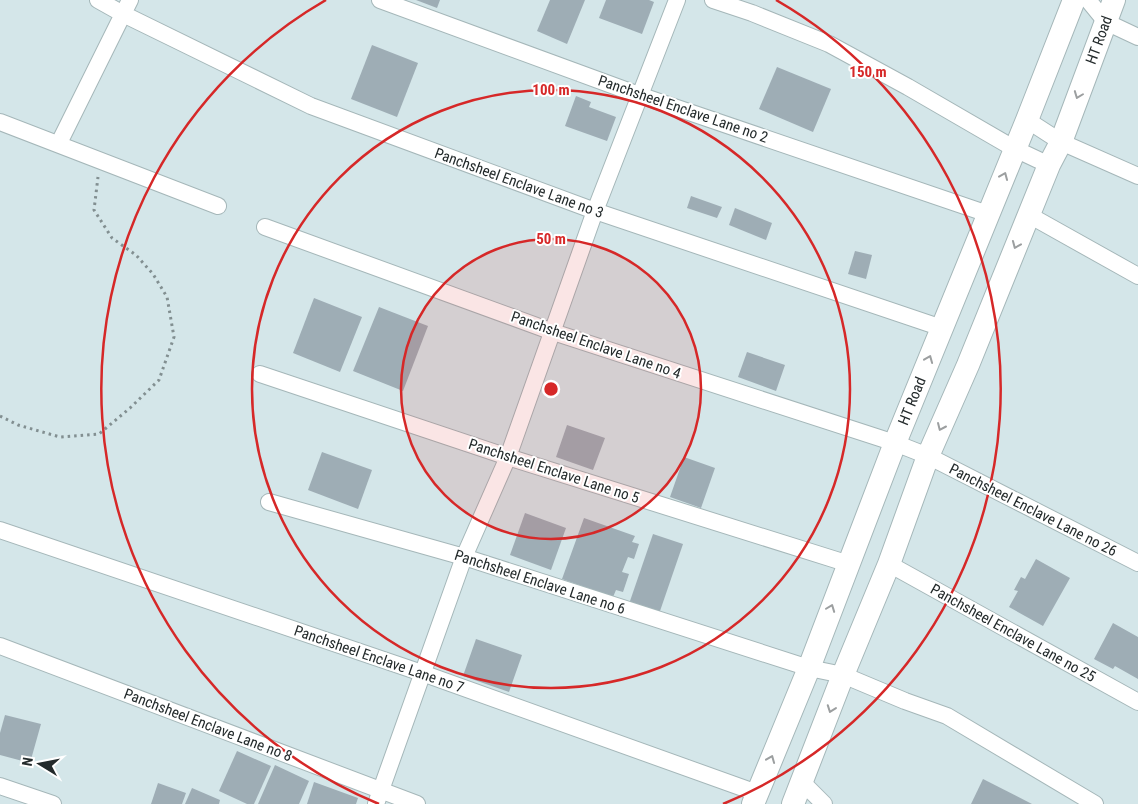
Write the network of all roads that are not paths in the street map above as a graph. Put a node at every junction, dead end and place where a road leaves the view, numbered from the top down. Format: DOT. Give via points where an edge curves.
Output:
graph roads {
  1 [pos="98,0"];
  2 [pos="380,0"];
  3 [pos="677,0"];
  4 [pos="714,0"];
  5 [pos="1074,0"];
  6 [pos="1088,0"];
  7 [pos="1114,0"];
  8 [pos="126,7"];
  9 [pos="1106,22"];
  10 [pos="1138,36"];
  11 [pos="639,95"];
  12 [pos="1027,120"];
  13 [pos="0,122"];
  14 [pos="1061,142"];
  15 [pos="59,143"];
  16 [pos="1015,149"];
  17 [pos="1048,165"];
  18 [pos="1138,176"];
  19 [pos="218,206"];
  20 [pos="595,212"];
  21 [pos="988,214"];
  22 [pos="1029,215"];
  23 [pos="266,227"];
  24 [pos="1138,276"];
  25 [pos="942,328"];
  26 [pos="553,332"];
  27 [pos="260,374"];
  28 [pos="895,443"];
  29 [pos="928,456"];
  30 [pos="508,457"];
  31 [pos="269,502"];
  32 [pos="0,530"];
  33 [pos="464,557"];
  34 [pos="1138,563"];
  35 [pos="849,564"];
  36 [pos="889,564"];
  37 [pos="0,646"];
  38 [pos="809,668"];
  39 [pos="422,673"];
  40 [pos="843,676"];
  41 [pos="1138,702"];
  42 [pos="802,782"];
  43 [pos="0,786"];
  44 [pos="379,798"];
  45 [pos="755,799"];
  46 [pos="53,804"];
  47 [pos="417,804"];
  48 [pos="793,804"];
  49 [pos="824,804"];
  50 [pos="1095,804"];
  1 -- 8 [label="street, Panchsheel Enclave Lane no 3"];
  2 -- 11 [label="street, Panchsheel Enclave Lane no 2"];
  3 -- 11 [label="street"];
  4 -- 16 [label="street" via="829,44"];
  5 -- 12 [label="street, HT Road"];
  6 -- 9 [label="street"];
  7 -- 9 [label="street, HT Road"];
  8 -- 15 [label="street"];
  8 -- 20 [label="street, Panchsheel Enclave Lane no 3" via="311,106"];
  9 -- 10 [label="street"];
  9 -- 14 [label="street, HT Road, one-way"];
  11 -- 20 [label="street"];
  11 -- 21 [label="street, Panchsheel Enclave Lane no 2"];
  12 -- 14 [label="street"];
  12 -- 16 [label="street, HT Road"];
  13 -- 15 [label="street"];
  14 -- 17 [label="street, HT Road"];
  14 -- 18 [label="street"];
  15 -- 19 [label="street"];
  16 -- 17 [label="street"];
  21 -- 16 [label="street, HT Road, one-way"];
  17 -- 22 [label="street, HT Road"];
  20 -- 25 [label="street, Panchsheel Enclave Lane no 3"];
  20 -- 26 [label="street"];
  21 -- 25 [label="street, HT Road"];
  22 -- 24 [label="street"];
  22 -- 29 [label="street, HT Road, one-way"];
  23 -- 26 [label="street, Panchsheel Enclave Lane no 4"];
  28 -- 25 [label="street, HT Road, one-way"];
  26 -- 28 [label="street, Panchsheel Enclave Lane no 4"];
  26 -- 30 [label="street"];
  27 -- 30 [label="street, Panchsheel Enclave Lane no 5"];
  28 -- 29 [label="street, Panchsheel Enclave Lane no 4"];
  28 -- 35 [label="street, HT Road"];
  29 -- 34 [label="street, Panchsheel Enclave Lane no 26"];
  29 -- 36 [label="street, HT Road"];
  30 -- 33 [label="street"];
  30 -- 35 [label="street, Panchsheel Enclave Lane no 5"];
  31 -- 33 [label="street, Panchsheel Enclave Lane no 6"];
  32 -- 39 [label="street, Panchsheel Enclave Lane no 7"];
  33 -- 38 [label="street, Panchsheel Enclave Lane no 6"];
  33 -- 39 [label="street"];
  38 -- 35 [label="street, HT Road, one-way"];
  36 -- 40 [label="street, HT Road"];
  36 -- 41 [label="street, Panchsheel Enclave Lane no 25"];
  37 -- 44 [label="street, Panchsheel Enclave Lane no 8"];
  38 -- 40 [label="street, Panchsheel Enclave Lane no 6"];
  45 -- 38 [label="street, HT Road, one-way"];
  39 -- 44 [label="street"];
  39 -- 45 [label="street, Panchsheel Enclave Lane no 7"];
  40 -- 42 [label="street, HT Road, one-way"];
  40 -- 50 [label="street, Panchsheel Enclave Lane no 6" via="947,716"];
  42 -- 48 [label="street, HT Road"];
  42 -- 49 [label="street"];
  43 -- 46 [label="street"];
  44 -- 47 [label="street, Panchsheel Enclave Lane no 8"];
}
